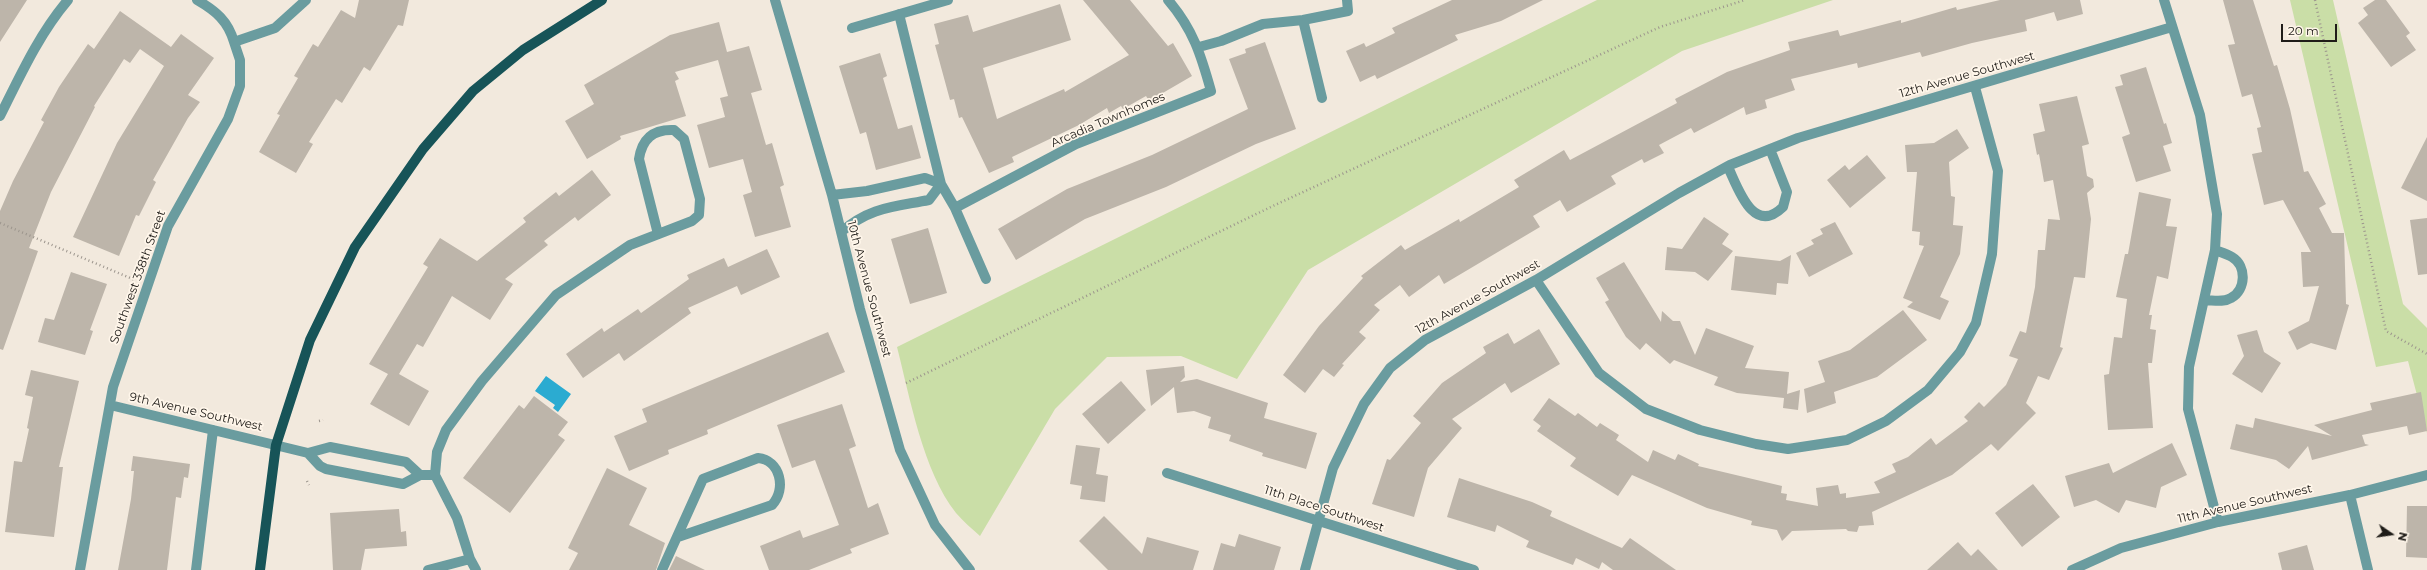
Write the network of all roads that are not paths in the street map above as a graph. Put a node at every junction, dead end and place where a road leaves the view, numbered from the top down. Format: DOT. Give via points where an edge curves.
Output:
graph roads {
  1 [pos="68,0"];
  2 [pos="197,0"];
  3 [pos="306,0"];
  4 [pos="602,0"];
  5 [pos="775,0"];
  6 [pos="948,0"];
  7 [pos="1168,0"];
  8 [pos="1347,0"];
  9 [pos="2164,0"];
  10 [pos="899,14"];
  11 [pos="1304,20"];
  12 [pos="2172,27"];
  13 [pos="852,28"];
  14 [pos="234,42"];
  15 [pos="1199,47"];
  16 [pos="1975,86"];
  17 [pos="1322,98"];
  18 [pos="0,116"];
  19 [pos="1770,149"];
  20 [pos="1728,167"];
  21 [pos="941,184"];
  22 [pos="832,195"];
  23 [pos="955,208"];
  24 [pos="841,232"];
  25 [pos="658,234"];
  26 [pos="2215,250"];
  27 [pos="986,279"];
  28 [pos="1536,280"];
  29 [pos="2204,300"];
  30 [pos="110,405"];
  31 [pos="213,430"];
  32 [pos="276,445"];
  33 [pos="308,452"];
  34 [pos="1167,473"];
  35 [pos="420,475"];
  36 [pos="435,475"];
  37 [pos="2427,475"];
  38 [pos="2350,495"];
  39 [pos="1319,521"];
  40 [pos="2218,522"];
  41 [pos="678,537"];
  42 [pos="470,559"];
  43 [pos="80,570"];
  44 [pos="196,570"];
  45 [pos="260,570"];
  46 [pos="428,570"];
  47 [pos="476,570"];
  48 [pos="662,570"];
  49 [pos="970,570"];
  50 [pos="1305,570"];
  51 [pos="1474,570"];
  52 [pos="2072,570"];
  53 [pos="2368,570"];
  1 -- 18 [label="street" via="57,12 35,48"];
  2 -- 14 [label="street, Southwest 338th Street" via="215,10 230,28"];
  3 -- 14 [label="street" via="275,28"];
  4 -- 32 [label="main road" via="541,38 473,91 423,149 355,247 332,292 310,340"];
  5 -- 22 [label="street, 10th Avenue Southwest"];
  6 -- 10 [label="street"];
  7 -- 15 [label="street, Arcadia Townhomes" via="1182,17"];
  8 -- 11 [label="street" via="1348,11"];
  9 -- 12 [label="street"];
  10 -- 13 [label="street"];
  10 -- 21 [label="street"];
  11 -- 15 [label="street" via="1263,24"];
  11 -- 17 [label="street"];
  12 -- 16 [label="street, 12th Avenue Southwest"];
  12 -- 26 [label="street" via="2200,116 2217,214"];
  14 -- 30 [label="street, Southwest 338th Street" via="240,60 240,86 228,119 168,226 113,387"];
  15 -- 23 [label="street, Arcadia Townhomes" via="1211,91 1076,144"];
  16 -- 19 [label="street, 12th Avenue Southwest" via="1798,138"];
  16 -- 28 [label="street" via="1998,171 1992,254 1976,323 1960,352 1928,390 1886,421 1847,440 1788,449 1756,444 1700,430 1646,408 1599,373"];
  19 -- 20 [label="street, 12th Avenue Southwest"];
  19 -- 20 [label="street" via="1787,192 1783,207 1771,215 1763,216 1749,209"];
  20 -- 28 [label="street, 12th Avenue Southwest" via="1679,193"];
  21 -- 22 [label="street" via="925,178"];
  21 -- 23 [label="street"];
  21 -- 24 [label="street" via="929,200 873,211 857,218"];
  22 -- 24 [label="street, 10th Avenue Southwest"];
  23 -- 27 [label="street"];
  24 -- 49 [label="street, 10th Avenue Southwest" via="900,450 935,525"];
  25 -- 25 [label="street" via="692,221 699,215 701,208 684,139 674,130 655,132 646,139 638,159"];
  25 -- 36 [label="street" via="630,245 556,295 482,381 446,430 437,452"];
  26 -- 29 [label="street"];
  26 -- 29 [label="street" via="2238,262 2243,278 2237,293 2231,298 2223,301"];
  28 -- 39 [label="street, 12th Avenue Southwest" via="1425,340 1390,368 1364,404 1333,468"];
  29 -- 40 [label="street" via="2189,367 2188,409"];
  30 -- 31 [label="street, 9th Avenue Southwest"];
  30 -- 43 [label="street, Southwest 338th Street"];
  31 -- 32 [label="street, 9th Avenue Southwest"];
  31 -- 44 [label="street"];
  32 -- 33 [label="street, 9th Avenue Southwest"];
  32 -- 45 [label="main road"];
  33 -- 35 [label="street" via="330,447 406,462"];
  33 -- 35 [label="street" via="326,469 403,484"];
  34 -- 39 [label="street, 11th Place Southwest"];
  35 -- 36 [label="street"];
  36 -- 42 [label="street" via="457,518"];
  37 -- 38 [label="street, 11th Avenue Southwest"];
  38 -- 40 [label="street, 11th Avenue Southwest"];
  38 -- 53 [label="street"];
  39 -- 50 [label="street, 12th Avenue Southwest"];
  39 -- 51 [label="street, 11th Place Southwest"];
  40 -- 52 [label="street, 11th Avenue Southwest" via="2121,548"];
  41 -- 41 [label="street" via="704,479 758,458 767,459 772,463 778,472 780,483 778,499 772,505"];
  41 -- 48 [label="street"];
  42 -- 46 [label="street"];
  42 -- 47 [label="street"];
}
